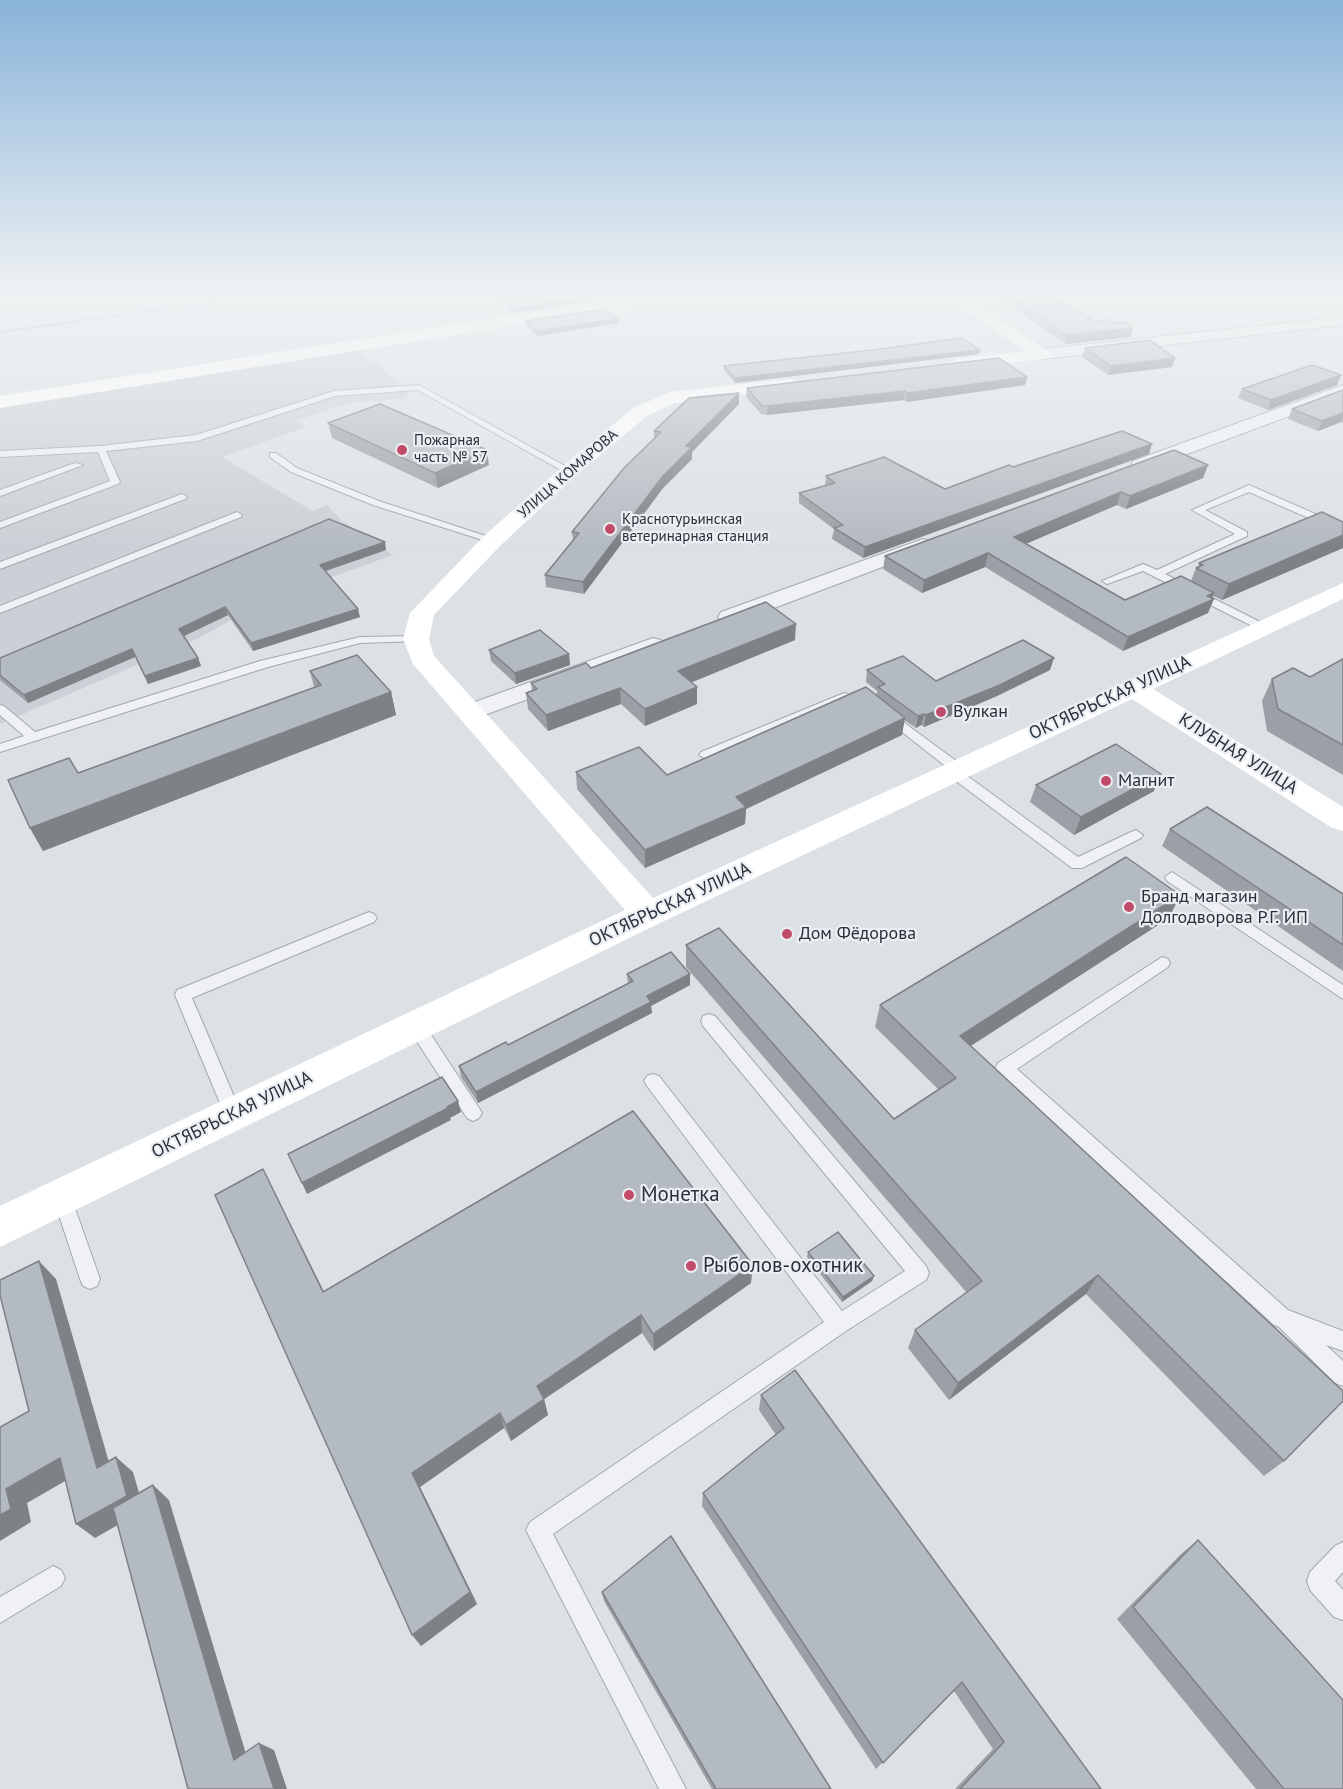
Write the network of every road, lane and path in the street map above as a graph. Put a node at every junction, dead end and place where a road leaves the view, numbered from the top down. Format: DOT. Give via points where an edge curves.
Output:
graph roads {
  1 [pos="148,378"];
  2 [pos="810,382"];
  3 [pos="1343,390"];
  4 [pos="0,402"];
  5 [pos="101,448"];
  6 [pos="18,453"];
  7 [pos="0,454"];
  8 [pos="273,455"];
  9 [pos="0,459"];
  10 [pos="78,465"];
  11 [pos="569,471"];
  12 [pos="1119,472"];
  13 [pos="0,492"];
  14 [pos="182,497"];
  15 [pos="237,515"];
  16 [pos="0,525"];
  17 [pos="1343,530"];
  18 [pos="940,539"];
  19 [pos="493,540"];
  20 [pos="0,566"];
  21 [pos="1159,573"];
  22 [pos="1107,581"];
  23 [pos="1343,590"];
  24 [pos="0,610"];
  25 [pos="705,625"];
  26 [pos="1262,627"];
  27 [pos="671,638"];
  28 [pos="417,639"];
  29 [pos="1133,688"];
  30 [pos="858,692"];
  31 [pos="876,706"];
  32 [pos="0,709"];
  33 [pos="470,712"];
  34 [pos="34,738"];
  35 [pos="0,748"];
  36 [pos="706,755"];
  37 [pos="955,770"];
  38 [pos="1343,821"];
  39 [pos="1136,835"];
  40 [pos="1172,877"];
  41 [pos="648,914"];
  42 [pos="369,918"];
  43 [pos="1162,963"];
  44 [pos="1343,993"];
  45 [pos="709,1021"];
  46 [pos="416,1026"];
  47 [pos="653,1082"];
  48 [pos="473,1113"];
  49 [pos="233,1115"];
  50 [pos="62,1197"];
  51 [pos="0,1227"];
  52 [pos="90,1279"];
  53 [pos="1281,1318"];
  54 [pos="839,1324"];
  55 [pos="1343,1341"];
  56 [pos="1343,1375"];
  57 [pos="1343,1554"];
  58 [pos="53,1578"];
  59 [pos="1343,1608"];
  60 [pos="0,1611"];
  61 [pos="673,1789"];
  1 -- 4 [label="main road"];
  2 -- 11 [label="main road, УЛИЦА КОМАРОВА" via="670,398 640,412"];
  3 -- 12 [label="street"];
  5 -- 6 [label="lane"];
  5 -- 11 [label="lane" via="197,438 334,394 418,387"];
  5 -- 16 [label="lane" via="115,482"];
  6 -- 7 [label="lane"];
  6 -- 9 [label="lane"];
  8 -- 19 [label="lane" via="294,470 376,503"];
  10 -- 13 [label="lane"];
  11 -- 19 [label="main road, УЛИЦА КОМАРОВА"];
  14 -- 20 [label="lane"];
  15 -- 24 [label="lane"];
  17 -- 21 [label="lane" via="1249,488 1197,510 1244,534"];
  18 -- 25 [label="street"];
  19 -- 28 [label="main road, УЛИЦА КОМАРОВА" via="422,613"];
  21 -- 22 [label="lane" via="1143,567"];
  21 -- 26 [label="lane"];
  23 -- 26 [label="main road, ОКТЯБРЬСКАЯ УЛИЦА"];
  26 -- 29 [label="main road, ОКТЯБРЬСКАЯ УЛИЦА"];
  27 -- 33 [label="street"];
  28 -- 33 [label="main road" via="422,658"];
  28 -- 34 [label="lane" via="360,640 264,664"];
  29 -- 37 [label="main road, ОКТЯБРЬСКАЯ УЛИЦА"];
  29 -- 38 [label="main road, КЛУБНАЯ УЛИЦА"];
  30 -- 36 [label="lane"];
  31 -- 37 [label="lane"];
  32 -- 34 [label="lane"];
  33 -- 41 [label="main road"];
  34 -- 35 [label="lane"];
  37 -- 39 [label="lane" via="1077,864"];
  37 -- 41 [label="main road, ОКТЯБРЬСКАЯ УЛИЦА"];
  40 -- 44 [label="lane"];
  41 -- 46 [label="main road, ОКТЯБРЬСКАЯ УЛИЦА"];
  42 -- 49 [label="lane" via="183,995"];
  43 -- 53 [label="lane" via="1004,1068"];
  45 -- 54 [label="lane" via="919,1273"];
  46 -- 48 [label="lane"];
  46 -- 49 [label="main road, ОКТЯБРЬСКАЯ УЛИЦА"];
  47 -- 54 [label="lane"];
  49 -- 50 [label="main road, ОКТЯБРЬСКАЯ УЛИЦА"];
  50 -- 51 [label="main road, ОКТЯБРЬСКАЯ УЛИЦА"];
  50 -- 52 [label="lane"];
  53 -- 55 [label="lane"];
  53 -- 56 [label="lane"];
  54 -- 61 [label="lane" via="538,1530"];
  57 -- 59 [label="lane" via="1319,1581"];
  58 -- 60 [label="lane"];
}
